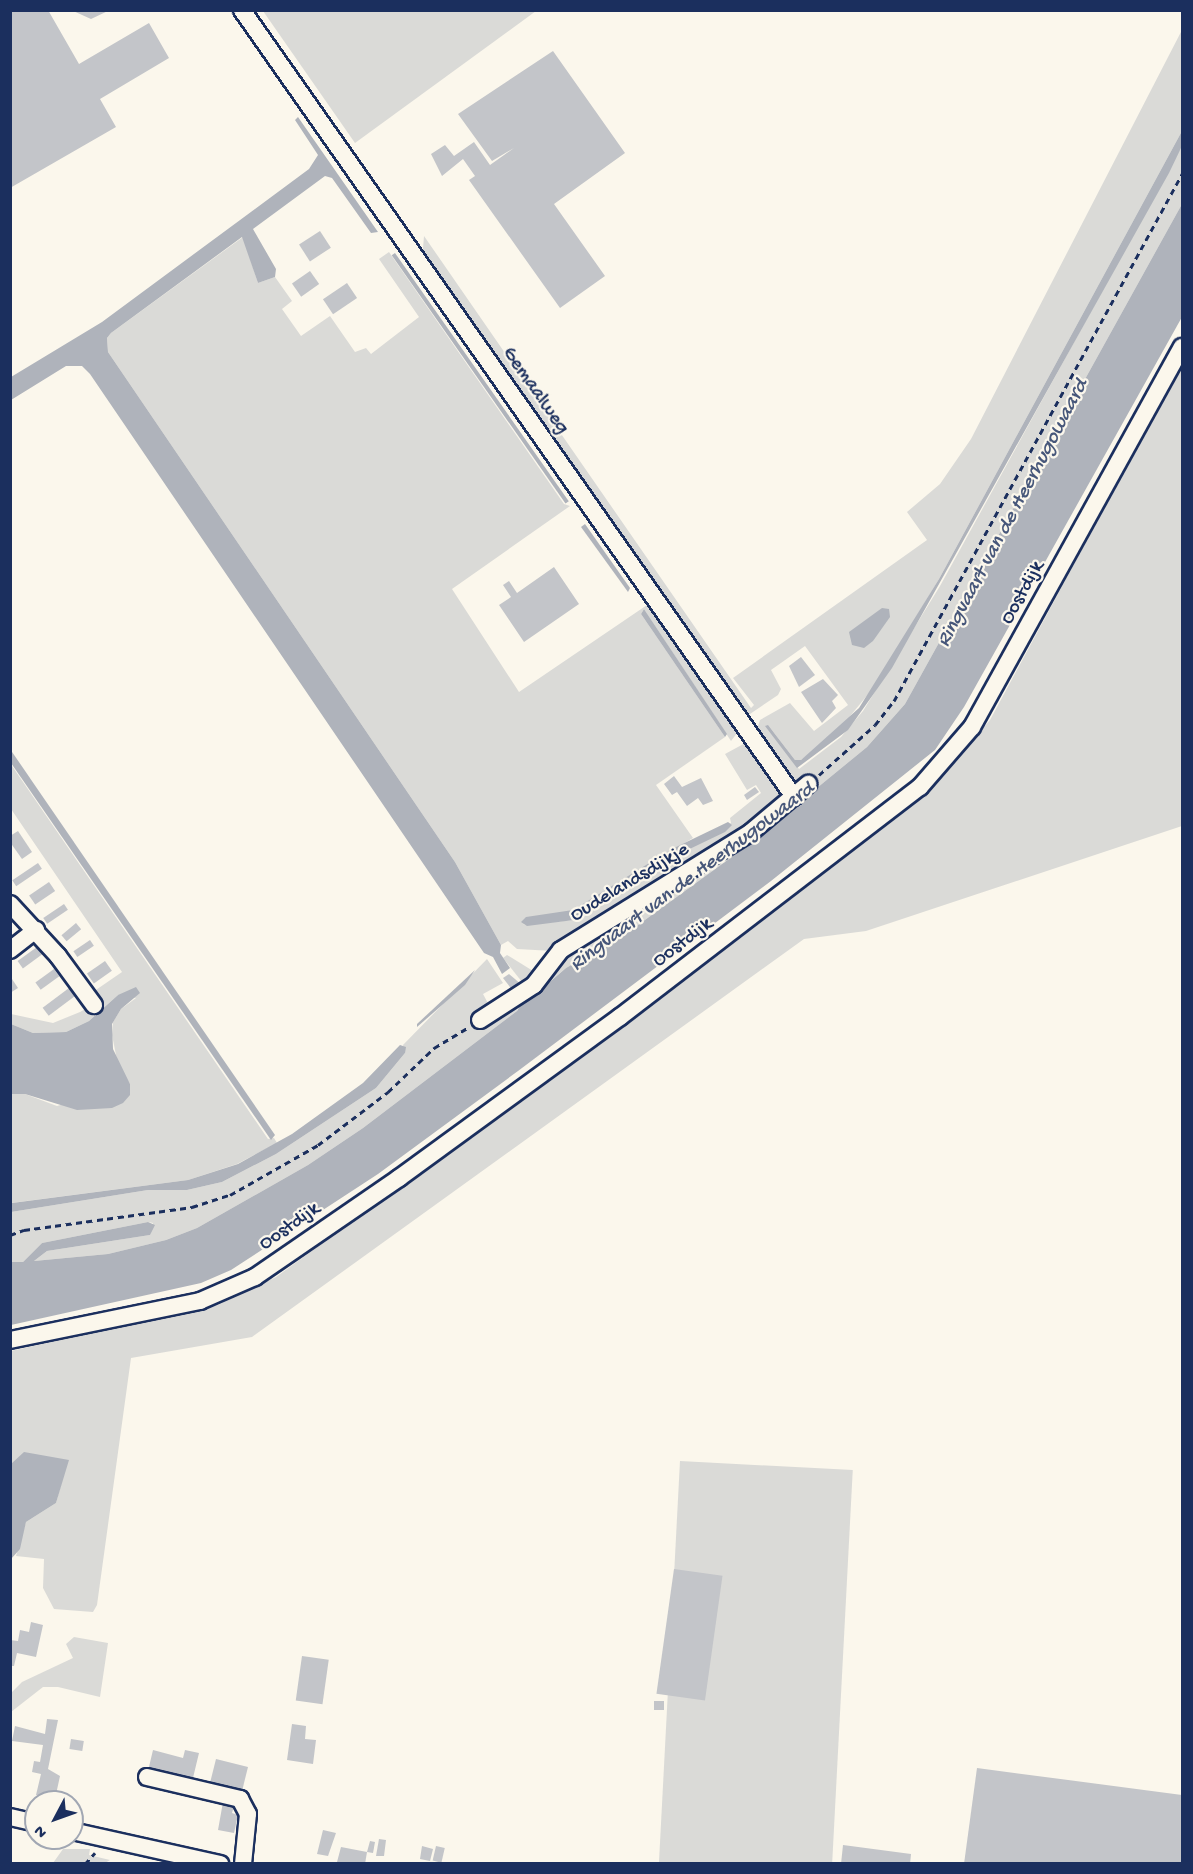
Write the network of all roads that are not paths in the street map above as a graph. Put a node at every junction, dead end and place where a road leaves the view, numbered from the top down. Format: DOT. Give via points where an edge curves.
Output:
graph roads {
  1 [pos="242,10"];
  2 [pos="1182,347"];
  3 [pos="808,784"];
  4 [pos="794,797"];
  5 [pos="10,904"];
  6 [pos="36,930"];
  7 [pos="10,950"];
  8 [pos="94,1005"];
  9 [pos="480,1020"];
  10 [pos="10,1340"];
  11 [pos="147,1777"];
  12 [pos="84,1834"];
  13 [pos="220,1863"];
  14 [pos="243,1863"];
  1 -- 4 [label="street, Gemaalweg"];
  2 -- 10 [label="street, Oostdijk" via="972,727 920,787 620,1017 255,1277 200,1301"];
  3 -- 4 [label="street, Oudelandsdijkje"];
  4 -- 9 [label="street, Oudelandsdijkje" via="724,851 561,950 543,975"];
  5 -- 6 [label="street"];
  6 -- 7 [label="street"];
  6 -- 8 [label="street"];
  11 -- 14 [label="street" via="240,1799 248,1814"];
  12 -- 13 [label="street"];
}
